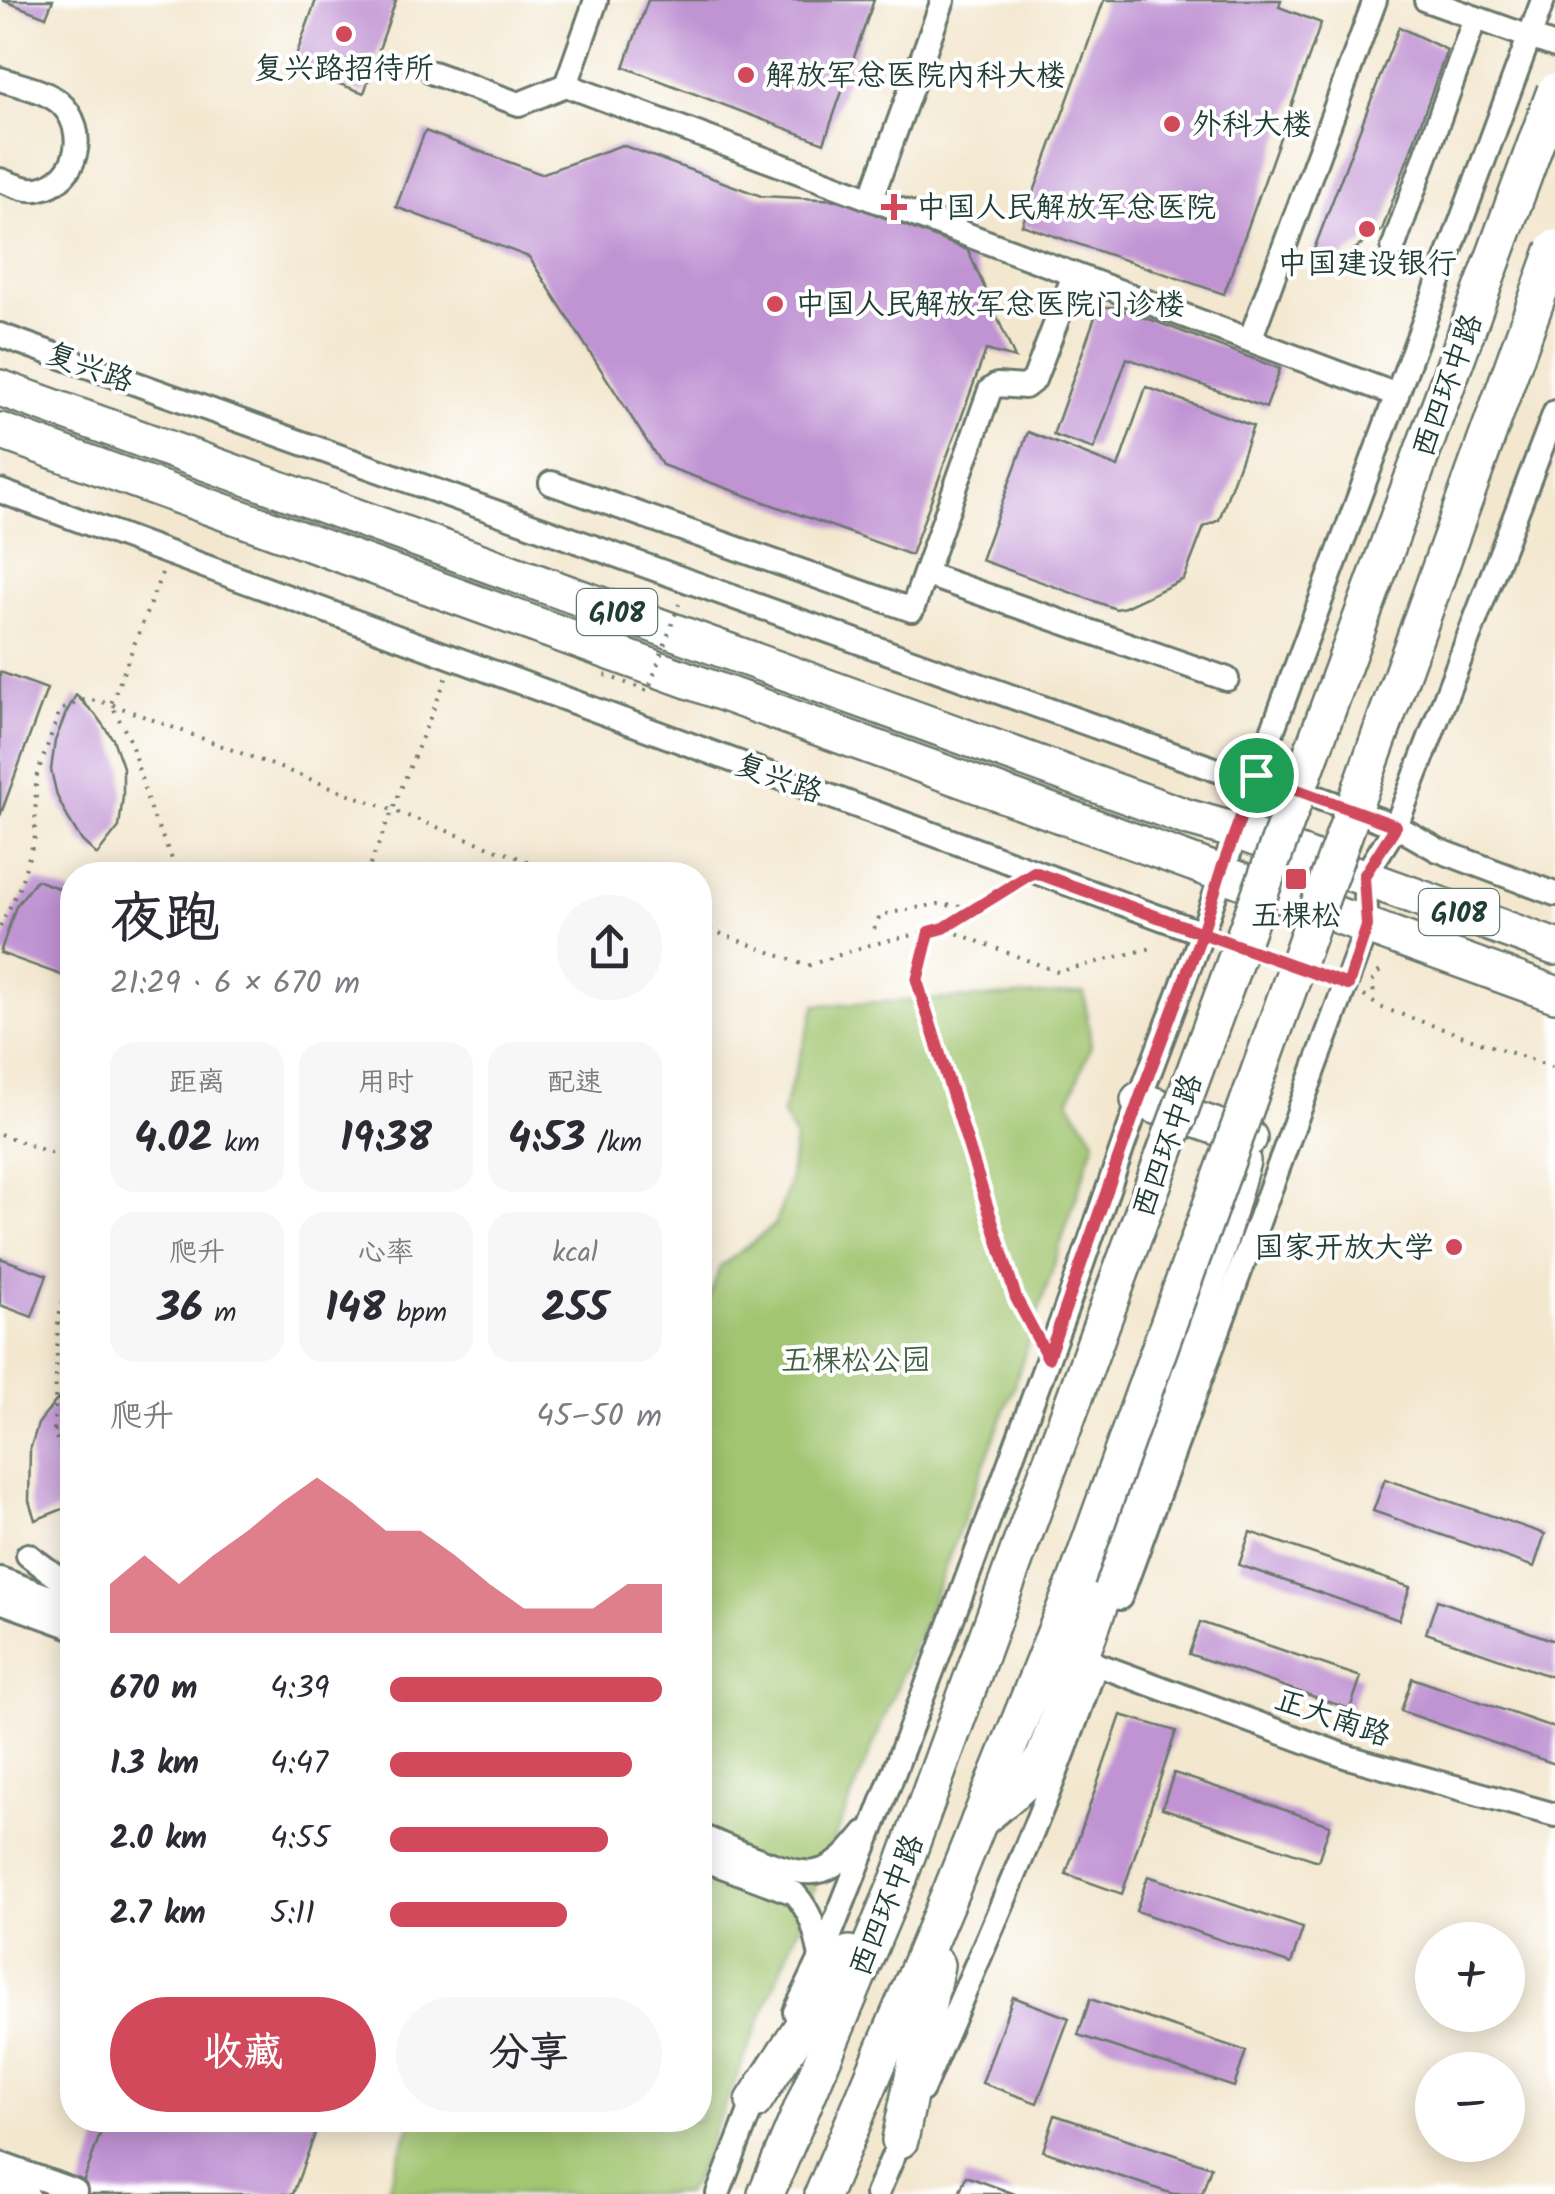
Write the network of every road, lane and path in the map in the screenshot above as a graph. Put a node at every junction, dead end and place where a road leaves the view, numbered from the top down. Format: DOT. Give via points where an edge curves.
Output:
graph roads {
  1 [pos="596,0"];
  2 [pos="943,0"];
  3 [pos="1376,0"];
  4 [pos="1426,0"];
  5 [pos="1543,0"];
  6 [pos="1475,18"];
  7 [pos="1530,38"];
  8 [pos="1555,46"];
  9 [pos="433,72"];
  10 [pos="0,79"];
  11 [pos="566,85"];
  12 [pos="1555,91"];
  13 [pos="0,180"];
  14 [pos="872,199"];
  15 [pos="1392,248"];
  16 [pos="1555,248"];
  17 [pos="1074,275"];
  18 [pos="0,335"];
  19 [pos="1250,340"];
  20 [pos="0,388"];
  21 [pos="1397,395"];
  22 [pos="1555,412"];
  23 [pos="0,431"];
  24 [pos="551,483"];
  25 [pos="0,491"];
  26 [pos="170,553"];
  27 [pos="925,574"];
  28 [pos="679,604"];
  29 [pos="455,658"];
  30 [pos="605,675"];
  31 [pos="1227,679"];
  32 [pos="111,704"];
  33 [pos="1256,775"];
  34 [pos="392,811"];
  35 [pos="1396,826"];
  36 [pos="1236,831"];
  37 [pos="173,862"];
  38 [pos="371,862"];
  39 [pos="529,862"];
  40 [pos="1034,872"];
  41 [pos="1220,874"];
  42 [pos="1364,876"];
  43 [pos="1555,894"];
  44 [pos="978,909"];
  45 [pos="1351,920"];
  46 [pos="0,926"];
  47 [pos="941,927"];
  48 [pos="874,930"];
  49 [pos="712,931"];
  50 [pos="929,932"];
  51 [pos="1202,933"];
  52 [pos="1555,947"];
  53 [pos="1152,948"];
  54 [pos="1381,970"];
  55 [pos="1348,985"];
  56 [pos="1374,992"];
  57 [pos="1555,994"];
  58 [pos="1555,1068"];
  59 [pos="1139,1100"];
  60 [pos="0,1134"];
  61 [pos="1249,1138"];
  62 [pos="60,1156"];
  63 [pos="60,1313"];
  64 [pos="1048,1358"];
  65 [pos="60,1425"];
  66 [pos="54,1431"];
  67 [pos="60,1449"];
  68 [pos="28,1555"];
  69 [pos="0,1579"];
  70 [pos="60,1579"];
  71 [pos="60,1600"];
  72 [pos="0,1601"];
  73 [pos="60,1624"];
  74 [pos="1096,1664"];
  75 [pos="1555,1815"];
  76 [pos="876,1819"];
  77 [pos="979,1821"];
  78 [pos="712,1840"];
  79 [pos="712,1863"];
  80 [pos="899,1878"];
  81 [pos="950,1892"];
  82 [pos="821,1958"];
  83 [pos="754,2100"];
  84 [pos="900,2140"];
  85 [pos="0,2164"];
  86 [pos="0,2184"];
  87 [pos="75,2191"];
  88 [pos="27,2194"];
  89 [pos="718,2194"];
  90 [pos="766,2194"];
  91 [pos="823,2194"];
  92 [pos="877,2194"];
  1 -- 11 [label="street"];
  2 -- 14 [label="street"];
  3 -- 19 [label="street"];
  4 -- 6 [label="street"];
  5 -- 7 [label="street, 西四环中路"];
  6 -- 7 [label="street"];
  6 -- 15 [label="street"];
  7 -- 8 [label="street"];
  7 -- 21 [label="street, 西四环中路"];
  9 -- 11 [label="street" via="520,104"];
  10 -- 13 [label="street" via="55,99 78,137 71,167 57,181 38,189"];
  11 -- 14 [label="street"];
  12 -- 80 [label="highway, 西四环中路, bridge"];
  14 -- 17 [label="street"];
  16 -- 77 [label="highway, 西四环中路, bridge" via="1076,1578"];
  17 -- 19 [label="street"];
  17 -- 27 [label="street" via="1034,380 990,390"];
  18 -- 33 [label="street, 复兴路" via="1217,770"];
  19 -- 21 [label="street"];
  20 -- 36 [label="highway, 复兴路 / G108"];
  21 -- 33 [label="street, 西四环中路"];
  22 -- 35 [label="street"];
  23 -- 41 [label="highway, 复兴路 / G108"];
  24 -- 27 [label="street" via="912,610"];
  25 -- 26 [label="street, 复兴路"];
  26 -- 29 [label="street, 复兴路"];
  26 -- 32 [label="path"];
  27 -- 31 [label="street"];
  28 -- 30 [label="path, bridge" via="648,690"];
  29 -- 34 [label="path"];
  29 -- 40 [label="street, 复兴路"];
  32 -- 34 [label="path"];
  32 -- 37 [label="path"];
  32 -- 46 [label="path" via="86,698 60,710 36,778 35,837"];
  33 -- 35 [label="street, 复兴路"];
  33 -- 36 [label="street, 西四环中路"];
  34 -- 38 [label="path"];
  34 -- 39 [label="path"];
  35 -- 42 [label="street"];
  35 -- 43 [label="street" via="1438,850"];
  36 -- 41 [label="street, 西四环中路"];
  36 -- 42 [label="highway, 复兴路 / G108"];
  40 -- 44 [label="path"];
  40 -- 51 [label="street, 复兴路"];
  41 -- 45 [label="highway, 复兴路 / G108"];
  41 -- 51 [label="street, 西四环中路"];
  42 -- 45 [label="highway"];
  42 -- 52 [label="highway, 复兴路 / G108"];
  44 -- 47 [label="path"];
  44 -- 48 [label="path" via="938,904 880,915"];
  45 -- 55 [label="street"];
  45 -- 57 [label="highway, 复兴路 / G108"];
  45 -- 61 [label="highway"];
  47 -- 50 [label="path"];
  47 -- 53 [label="path" via="1058,972"];
  49 -- 50 [label="path" via="806,966"];
  50 -- 64 [label="path" via="917,981 1016,1298"];
  51 -- 59 [label="street, 西四环中路"];
  54 -- 56 [label="path" via="1372,980"];
  55 -- 58 [label="path" via="1380,1007"];
  55 -- 74 [label="street"];
  59 -- 61 [label="highway"];
  59 -- 64 [label="street, 西四环中路"];
  60 -- 62 [label="path"];
  61 -- 77 [label="highway" via="1130,1520 1044,1757 1032,1776"];
  63 -- 66 [label="path"];
  64 -- 76 [label="street, 西四环中路"];
  65 -- 66 [label="path"];
  66 -- 67 [label="path"];
  68 -- 70 [label="street"];
  69 -- 71 [label="street"];
  72 -- 73 [label="street"];
  74 -- 75 [label="street, 正大南路" via="1348,1756"];
  74 -- 84 [label="street"];
  76 -- 78 [label="street" via="834,1865 814,1872"];
  76 -- 82 [label="street, 西四环中路"];
  77 -- 81 [label="highway, 西四环中路"];
  79 -- 82 [label="street" via="794,1894 814,1923"];
  80 -- 83 [label="highway"];
  80 -- 90 [label="highway, 西四环中路"];
  81 -- 84 [label="highway"];
  81 -- 91 [label="highway, 西四环中路"];
  82 -- 83 [label="street, 西四环中路"];
  83 -- 89 [label="street, 西四环中路"];
  84 -- 92 [label="street"];
  85 -- 87 [label="street"];
  86 -- 88 [label="street"];
}
